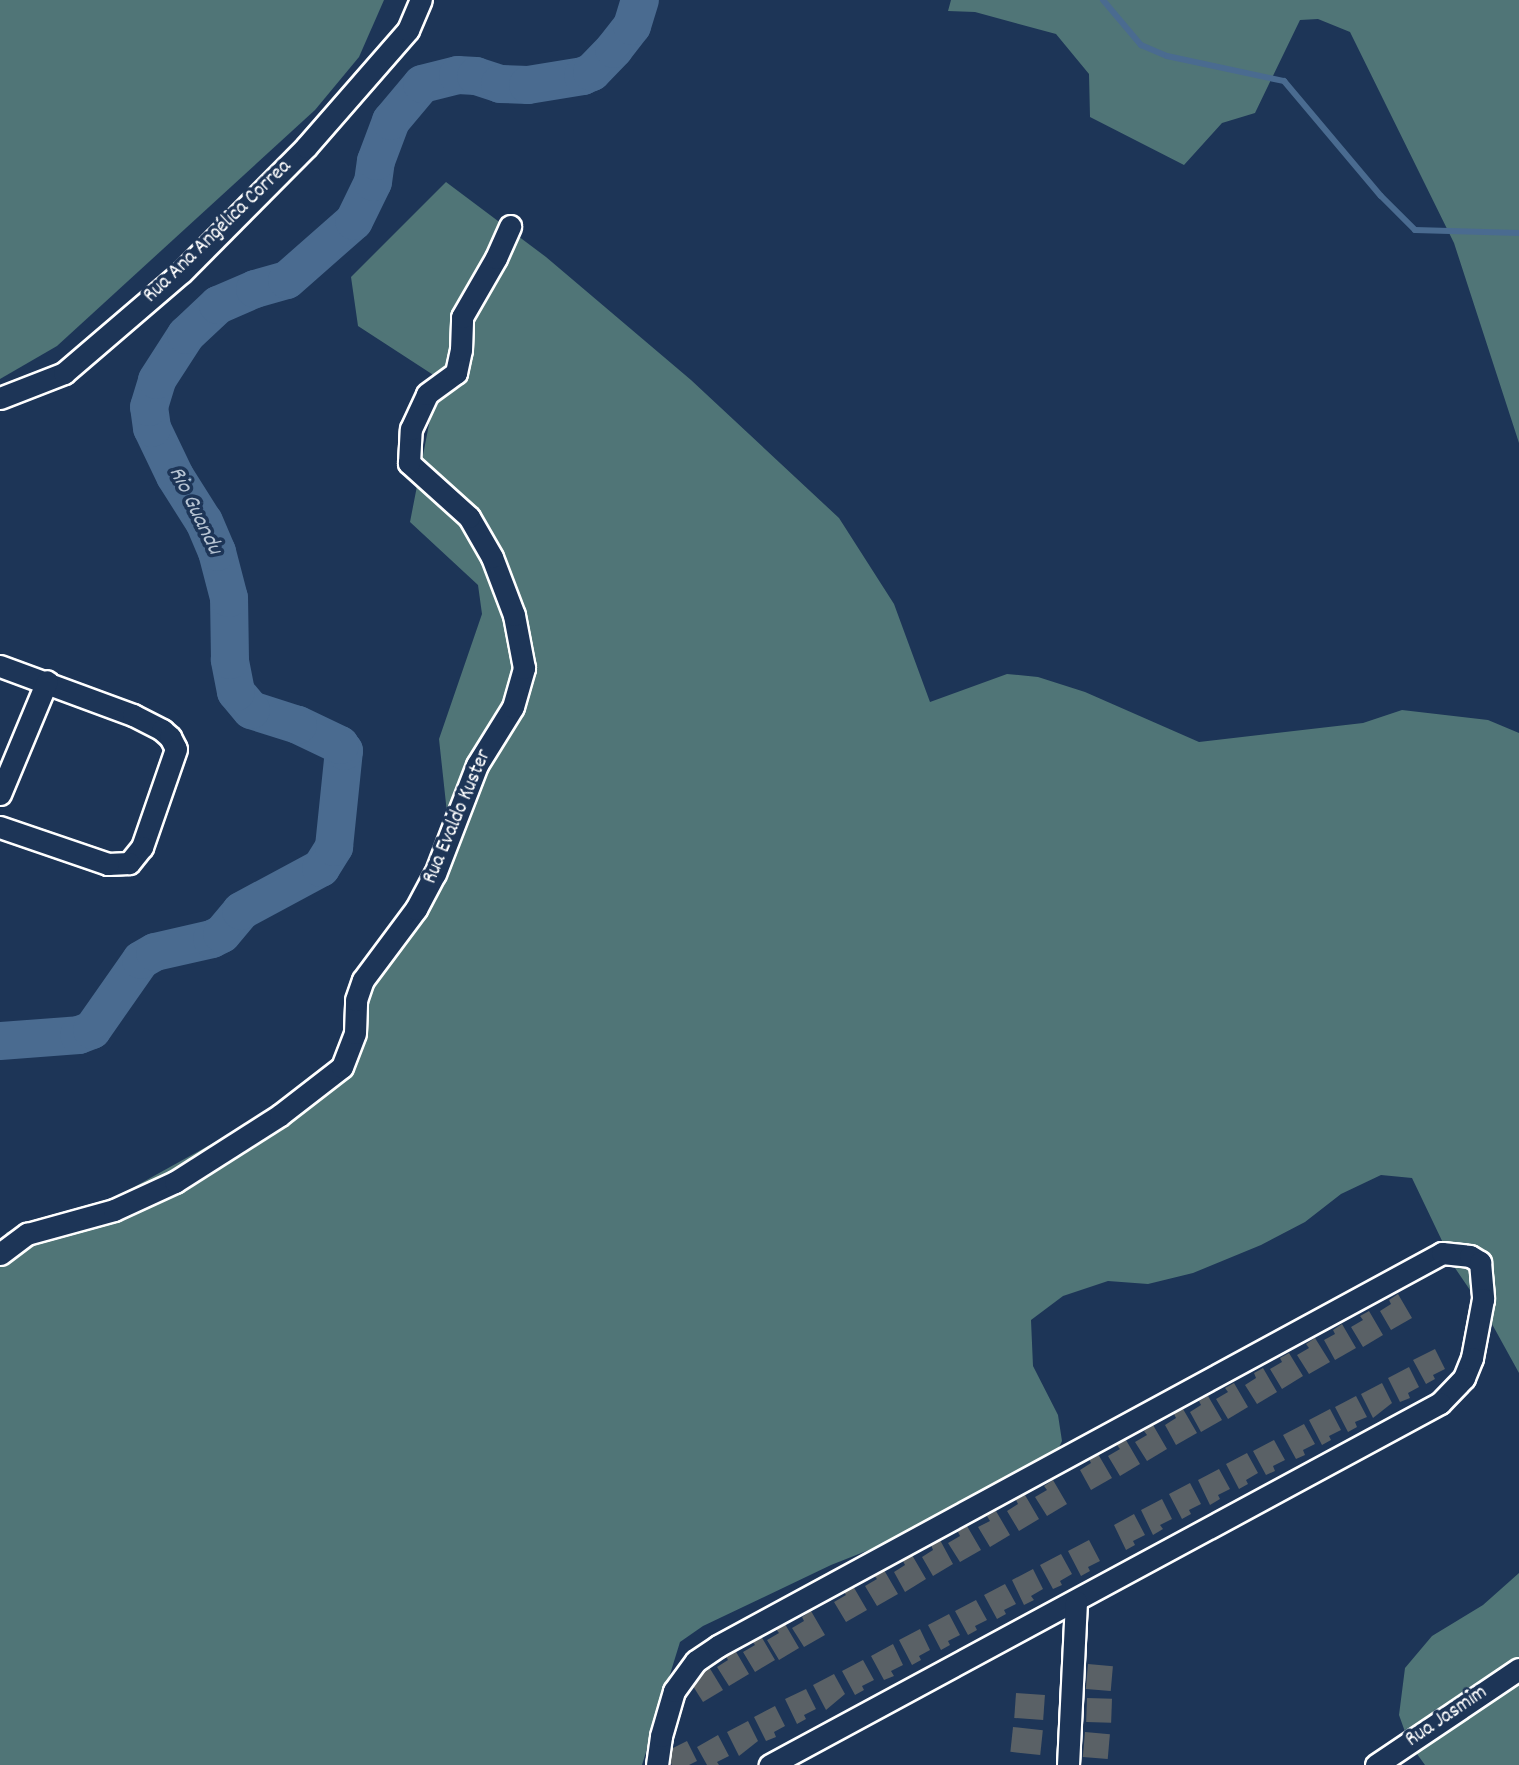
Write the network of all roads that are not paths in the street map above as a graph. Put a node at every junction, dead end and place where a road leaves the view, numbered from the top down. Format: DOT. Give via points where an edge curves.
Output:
graph roads {
  1 [pos="421,0"];
  2 [pos="510,226"];
  3 [pos="0,398"];
  4 [pos="0,666"];
  5 [pos="47,681"];
  6 [pos="0,794"];
  7 [pos="0,827"];
  8 [pos="0,1254"];
  9 [pos="1076,1601"];
  10 [pos="1519,1668"];
  11 [pos="657,1765"];
  12 [pos="770,1765"];
  13 [pos="1068,1765"];
  14 [pos="1376,1765"];
  1 -- 3 [label="street, Rua Ana Angélica Correa" via="408,30 306,147 181,272 64,373"];
  2 -- 8 [label="street, Rua Evaldo Kuster" via="462,317 456,373 427,394 411,429 409,463 469,517 492,557 514,615 524,668 513,707 477,765 435,874 416,909 363,981 356,1000 355,1033 342,1067 280,1115 175,1182 114,1210 27,1234"];
  4 -- 5 [label="street"];
  5 -- 6 [label="street"];
  5 -- 7 [label="street" via="155,727 170,737 176,754 142,847 129,863 108,864"];
  9 -- 11 [label="street" via="1453,1393 1468,1368 1479,1331 1483,1299 1480,1262 1443,1253 718,1646 690,1667 674,1691"];
  9 -- 12 [label="street"];
  9 -- 13 [label="street"];
  10 -- 14 [label="street, Rua Jasmim"];
}
